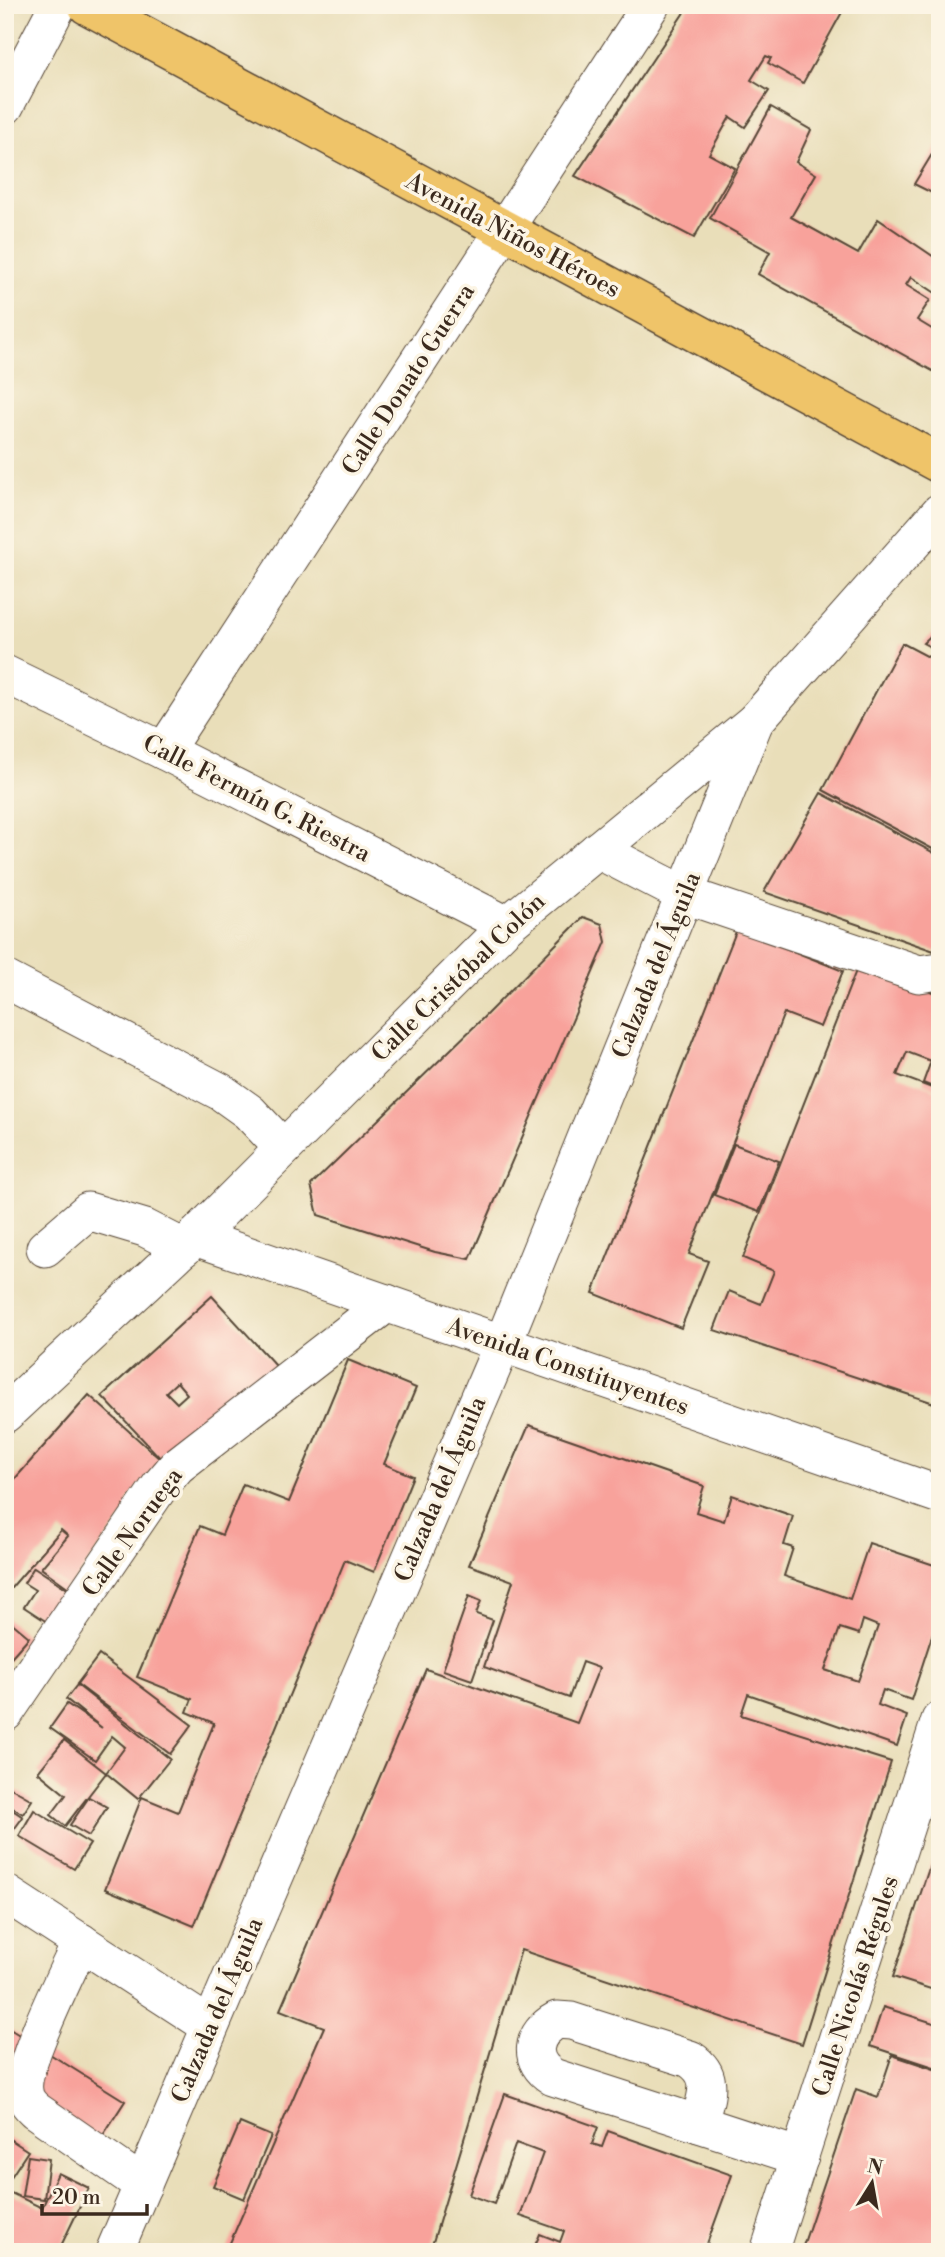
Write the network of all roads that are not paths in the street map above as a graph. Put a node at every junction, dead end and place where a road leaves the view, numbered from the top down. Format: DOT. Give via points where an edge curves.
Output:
graph roads {
  1 [pos="58,5"];
  2 [pos="87,5"];
  3 [pos="651,5"];
  4 [pos="5,106"];
  5 [pos="505,230"];
  6 [pos="940,464"];
  7 [pos="940,512"];
  8 [pos="5,674"];
  9 [pos="755,721"];
  10 [pos="164,751"];
  11 [pos="598,850"];
  12 [pos="685,895"];
  13 [pos="507,925"];
  14 [pos="940,971"];
  15 [pos="5,979"];
  16 [pos="284,1148"];
  17 [pos="190,1242"];
  18 [pos="46,1248"];
  19 [pos="387,1303"];
  20 [pos="503,1343"];
  21 [pos="5,1414"];
  22 [pos="940,1496"];
  23 [pos="5,1713"];
  24 [pos="940,1720"];
  25 [pos="5,1893"];
  26 [pos="81,1942"];
  27 [pos="210,2026"];
  28 [pos="699,2124"];
  29 [pos="800,2157"];
  30 [pos="143,2185"];
  31 [pos="114,2252"];
  32 [pos="769,2252"];
  1 -- 4 [label="street"];
  2 -- 5 [label="main road, Avenida Niños Héroes"];
  3 -- 5 [label="street, Calle Donato Guerra"];
  5 -- 6 [label="main road, Avenida Niños Héroes"];
  5 -- 10 [label="street, Calle Donato Guerra"];
  7 -- 9 [label="street, Calle Cristóbal Colón"];
  8 -- 10 [label="street, Calle Fermín G. Riestra"];
  9 -- 11 [label="street, Calle Cristóbal Colón"];
  9 -- 12 [label="street, Calzada del Águila"];
  10 -- 13 [label="street, Calle Fermín G. Riestra"];
  11 -- 12 [label="street"];
  11 -- 13 [label="street, Calle Cristóbal Colón"];
  12 -- 14 [label="street" via="919,974"];
  12 -- 20 [label="street, Calzada del Águila"];
  13 -- 16 [label="street, Calle Cristóbal Colón"];
  15 -- 16 [label="street" via="221,1092 249,1112"];
  16 -- 17 [label="street, Calle Cristóbal Colón"];
  17 -- 18 [label="street, Avenida Constituyentes" via="88,1211"];
  17 -- 19 [label="street, Avenida Constituyentes"];
  17 -- 21 [label="street, Calle Cristóbal Colón"];
  19 -- 20 [label="street, Avenida Constituyentes"];
  19 -- 23 [label="street, Calle Noruega" via="177,1466"];
  20 -- 22 [label="street, Avenida Constituyentes"];
  20 -- 27 [label="street, Calzada del Águila"];
  24 -- 29 [label="street, Calle Nicolás Régules"];
  25 -- 26 [label="street"];
  26 -- 27 [label="street"];
  26 -- 30 [label="street" via="37,2042 23,2089 26,2101"];
  27 -- 30 [label="street, Calzada del Águila"];
  28 -- 29 [label="street"];
  29 -- 32 [label="street, Calle Nicolás Régules"];
  30 -- 31 [label="street, Calzada del Águila"];
}
